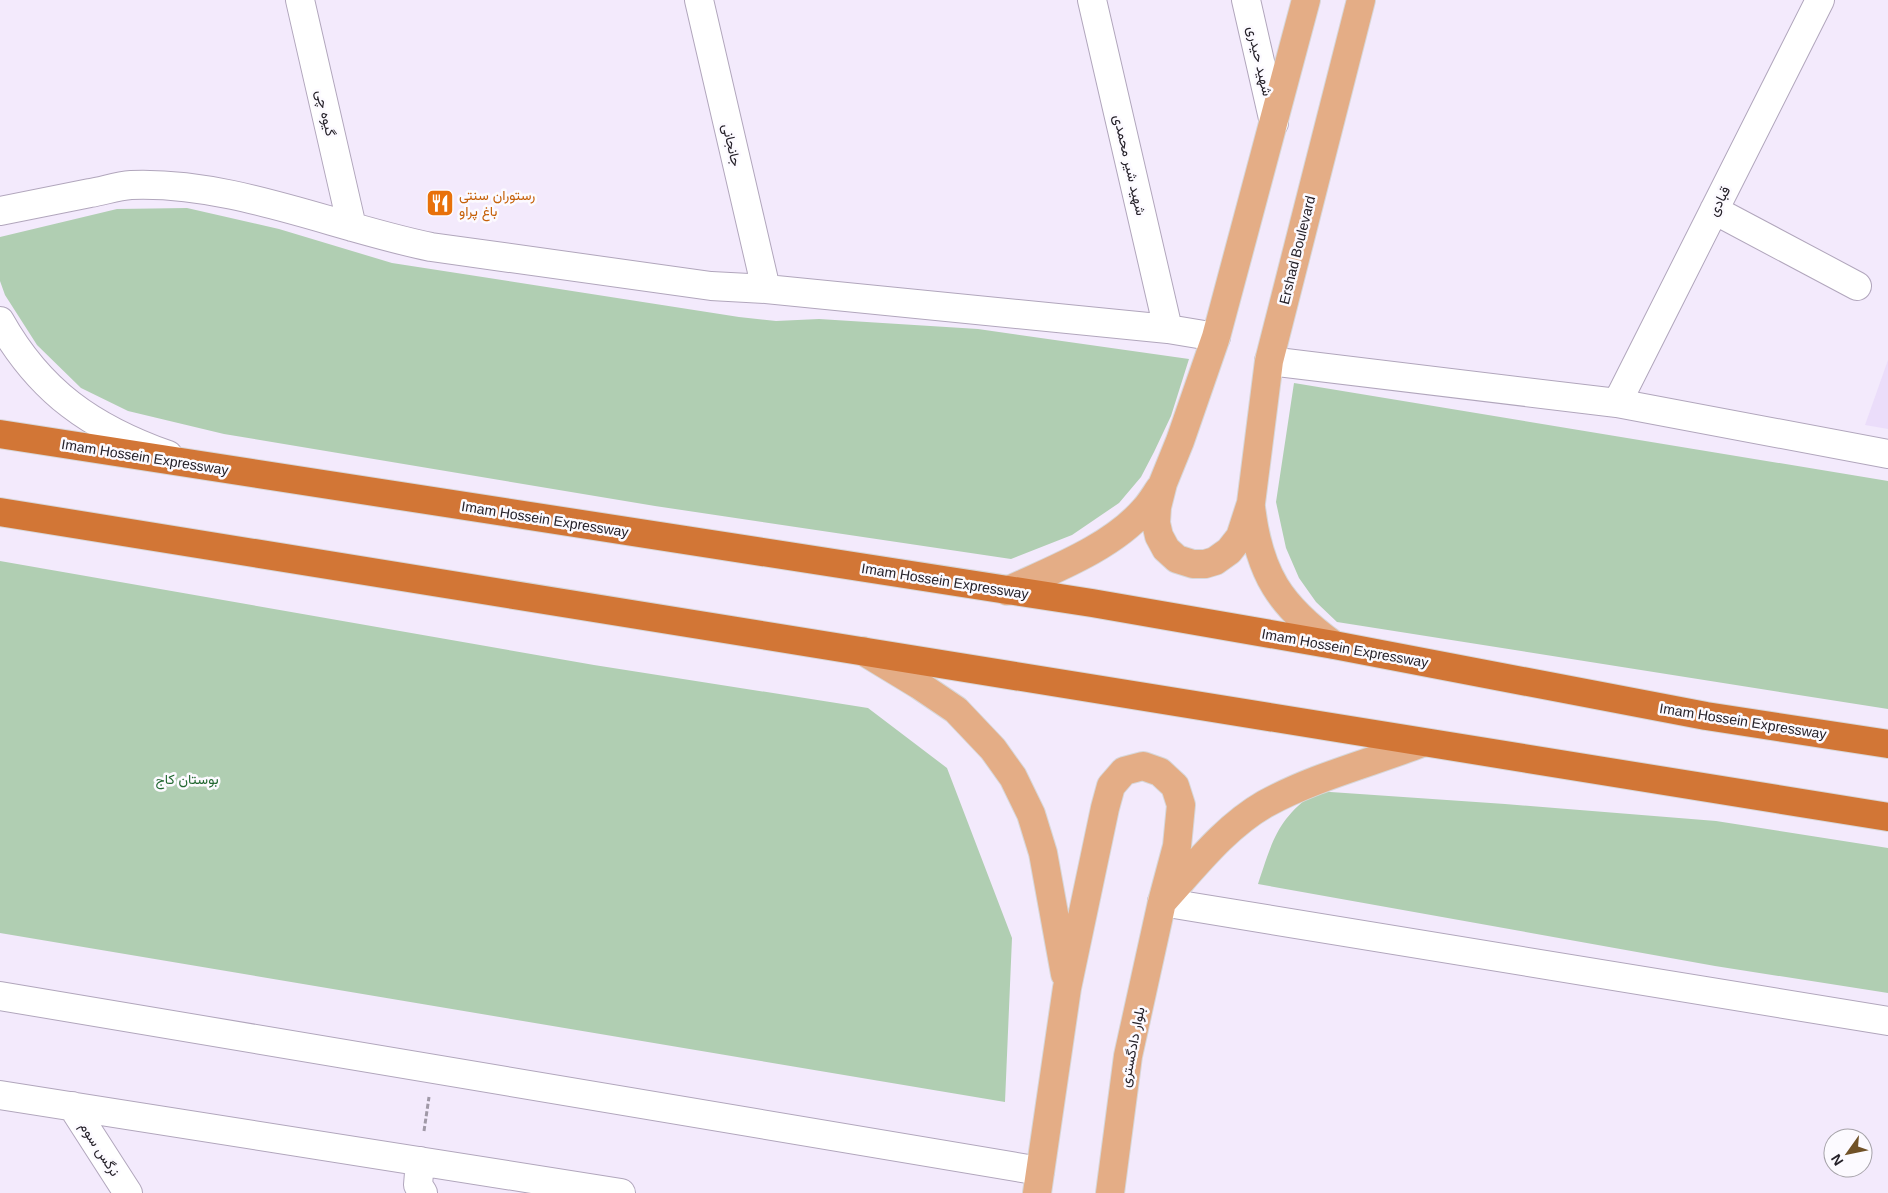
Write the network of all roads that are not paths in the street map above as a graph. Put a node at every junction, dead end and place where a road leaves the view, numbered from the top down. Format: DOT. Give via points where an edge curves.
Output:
graph roads {
  1 [pos="300,0"];
  2 [pos="699,0"];
  3 [pos="1092,0"];
  4 [pos="1246,0"];
  5 [pos="1306,0"];
  6 [pos="1361,0"];
  7 [pos="1820,0"];
  8 [pos="1274,123"];
  9 [pos="1714,210"];
  10 [pos="0,211"];
  11 [pos="352,227"];
  12 [pos="1857,286"];
  13 [pos="766,289"];
  14 [pos="0,321"];
  15 [pos="1168,329"];
  16 [pos="1216,336"];
  17 [pos="1269,361"];
  18 [pos="1617,403"];
  19 [pos="0,434"];
  20 [pos="1888,454"];
  21 [pos="196,464"];
  22 [pos="1164,483"];
  23 [pos="1251,503"];
  24 [pos="0,512"];
  25 [pos="1007,591"];
  26 [pos="1334,645"];
  27 [pos="863,651"];
  28 [pos="1422,743"];
  29 [pos="1888,744"];
  30 [pos="1888,816"];
  31 [pos="1162,902"];
  32 [pos="1067,988"];
  33 [pos="0,996"];
  34 [pos="1888,1021"];
  35 [pos="0,1095"];
  36 [pos="72,1106"];
  37 [pos="420,1161"];
  38 [pos="1038,1182"];
  39 [pos="128,1193"];
  40 [pos="423,1193"];
  41 [pos="622,1193"];
  42 [pos="1110,1193"];
  1 -- 11 [label="street, گیوه چی"];
  2 -- 13 [label="street, جانجانی"];
  3 -- 15 [label="street, شهید شیر محمدی"];
  4 -- 8 [label="street, شهید حیدری"];
  5 -- 8 [label="main road"];
  6 -- 17 [label="main road, Ershad Boulevard"];
  7 -- 9 [label="street, قبادی"];
  8 -- 16 [label="main road"];
  9 -- 12 [label="street"];
  9 -- 18 [label="street, قبادی"];
  10 -- 11 [label="street" via="129,185 179,187 218,192"];
  11 -- 13 [label="street" via="431,247 711,286"];
  13 -- 15 [label="street"];
  14 -- 21 [label="street" via="42,380 94,422 142,445"];
  15 -- 16 [label="street"];
  16 -- 22 [label="main road"];
  17 -- 18 [label="street"];
  17 -- 23 [label="main road, Ershad Boulevard"];
  18 -- 20 [label="street"];
  19 -- 21 [label="highway, Imam Hossein Expressway"];
  21 -- 25 [label="highway, Imam Hossein Expressway"];
  22 -- 23 [label="main road" via="1157,507 1159,536 1176,559 1192,564 1215,561 1229,551 1240,537"];
  22 -- 25 [label="main road" via="1144,510 1108,540"];
  23 -- 26 [label="main road" via="1257,545 1278,591 1290,609"];
  24 -- 27 [label="highway"];
  25 -- 26 [label="highway, Imam Hossein Expressway"];
  26 -- 29 [label="highway, Imam Hossein Expressway" via="1706,716"];
  27 -- 28 [label="highway"];
  27 -- 32 [label="main road" via="956,710 993,749 1013,777 1031,814 1043,853"];
  28 -- 30 [label="highway"];
  28 -- 31 [label="main road" via="1320,779 1264,805 1231,829"];
  31 -- 32 [label="main road, بلوار دادگستری" via="1177,846 1181,805 1175,786 1160,772 1143,766 1124,771 1111,786"];
  31 -- 34 [label="street"];
  31 -- 42 [label="main road, بلوار دادگستری" via="1128,1056"];
  32 -- 38 [label="main road"];
  33 -- 38 [label="street" via="432,1069"];
  35 -- 36 [label="street"];
  36 -- 37 [label="street"];
  36 -- 39 [label="street, نرگس سوم"];
  37 -- 40 [label="street" via="418,1185"];
  37 -- 41 [label="street"];
}
